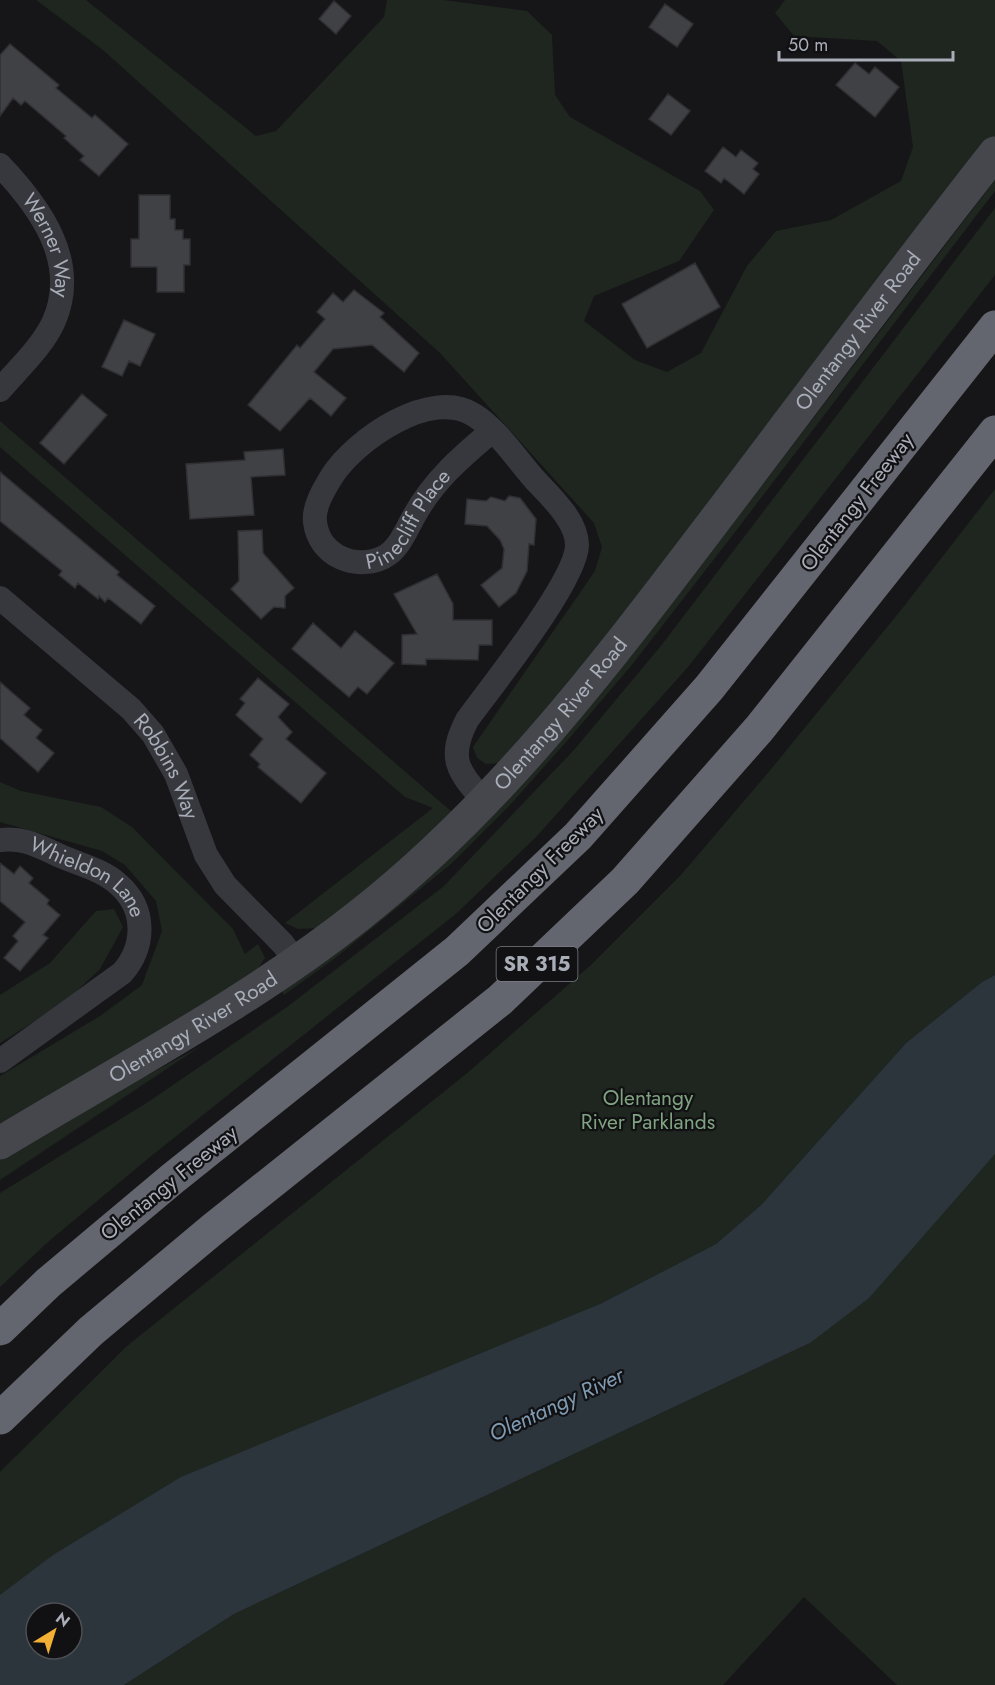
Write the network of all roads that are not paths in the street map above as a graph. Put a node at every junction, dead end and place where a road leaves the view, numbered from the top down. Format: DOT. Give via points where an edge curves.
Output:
graph roads {
  1 [pos="995,153"];
  2 [pos="0,165"];
  3 [pos="995,327"];
  4 [pos="0,390"];
  5 [pos="492,431"];
  6 [pos="995,432"];
  7 [pos="0,598"];
  8 [pos="484,801"];
  9 [pos="0,840"];
  10 [pos="297,963"];
  11 [pos="0,1061"];
  12 [pos="0,1143"];
  13 [pos="0,1329"];
  14 [pos="0,1418"];
  1 -- 8 [label="main road, Olentangy River Road" via="601,670"];
  2 -- 4 [label="street, Werner Way" via="40,213 56,243 62,294 54,322"];
  3 -- 13 [label="highway, Olentangy Freeway / SR 315" via="709,688 578,836 457,951 172,1179 48,1283"];
  5 -- 5 [label="street, Pinecliff Place" via="475,415 446,406 431,408 381,430 361,443 333,474 322,494 315,522 321,541 335,555 354,563 374,561 392,552 427,493"];
  5 -- 8 [label="street, Pinecliff Place" via="552,499 573,527 577,544 560,590 461,733 456,760 461,775"];
  6 -- 14 [label="highway, SR 315" via="759,729 625,881 500,1000 213,1229 92,1331"];
  7 -- 10 [label="street, Robbins Way" via="131,709 153,734 176,774 212,865 225,885"];
  8 -- 10 [label="main road, Olentangy River Road" via="363,913"];
  9 -- 11 [label="street, Whieldon Lane" via="18,838 104,874 130,896 140,928 136,952 122,973"];
  10 -- 12 [label="main road, Olentangy River Road" via="222,1012"];
}
